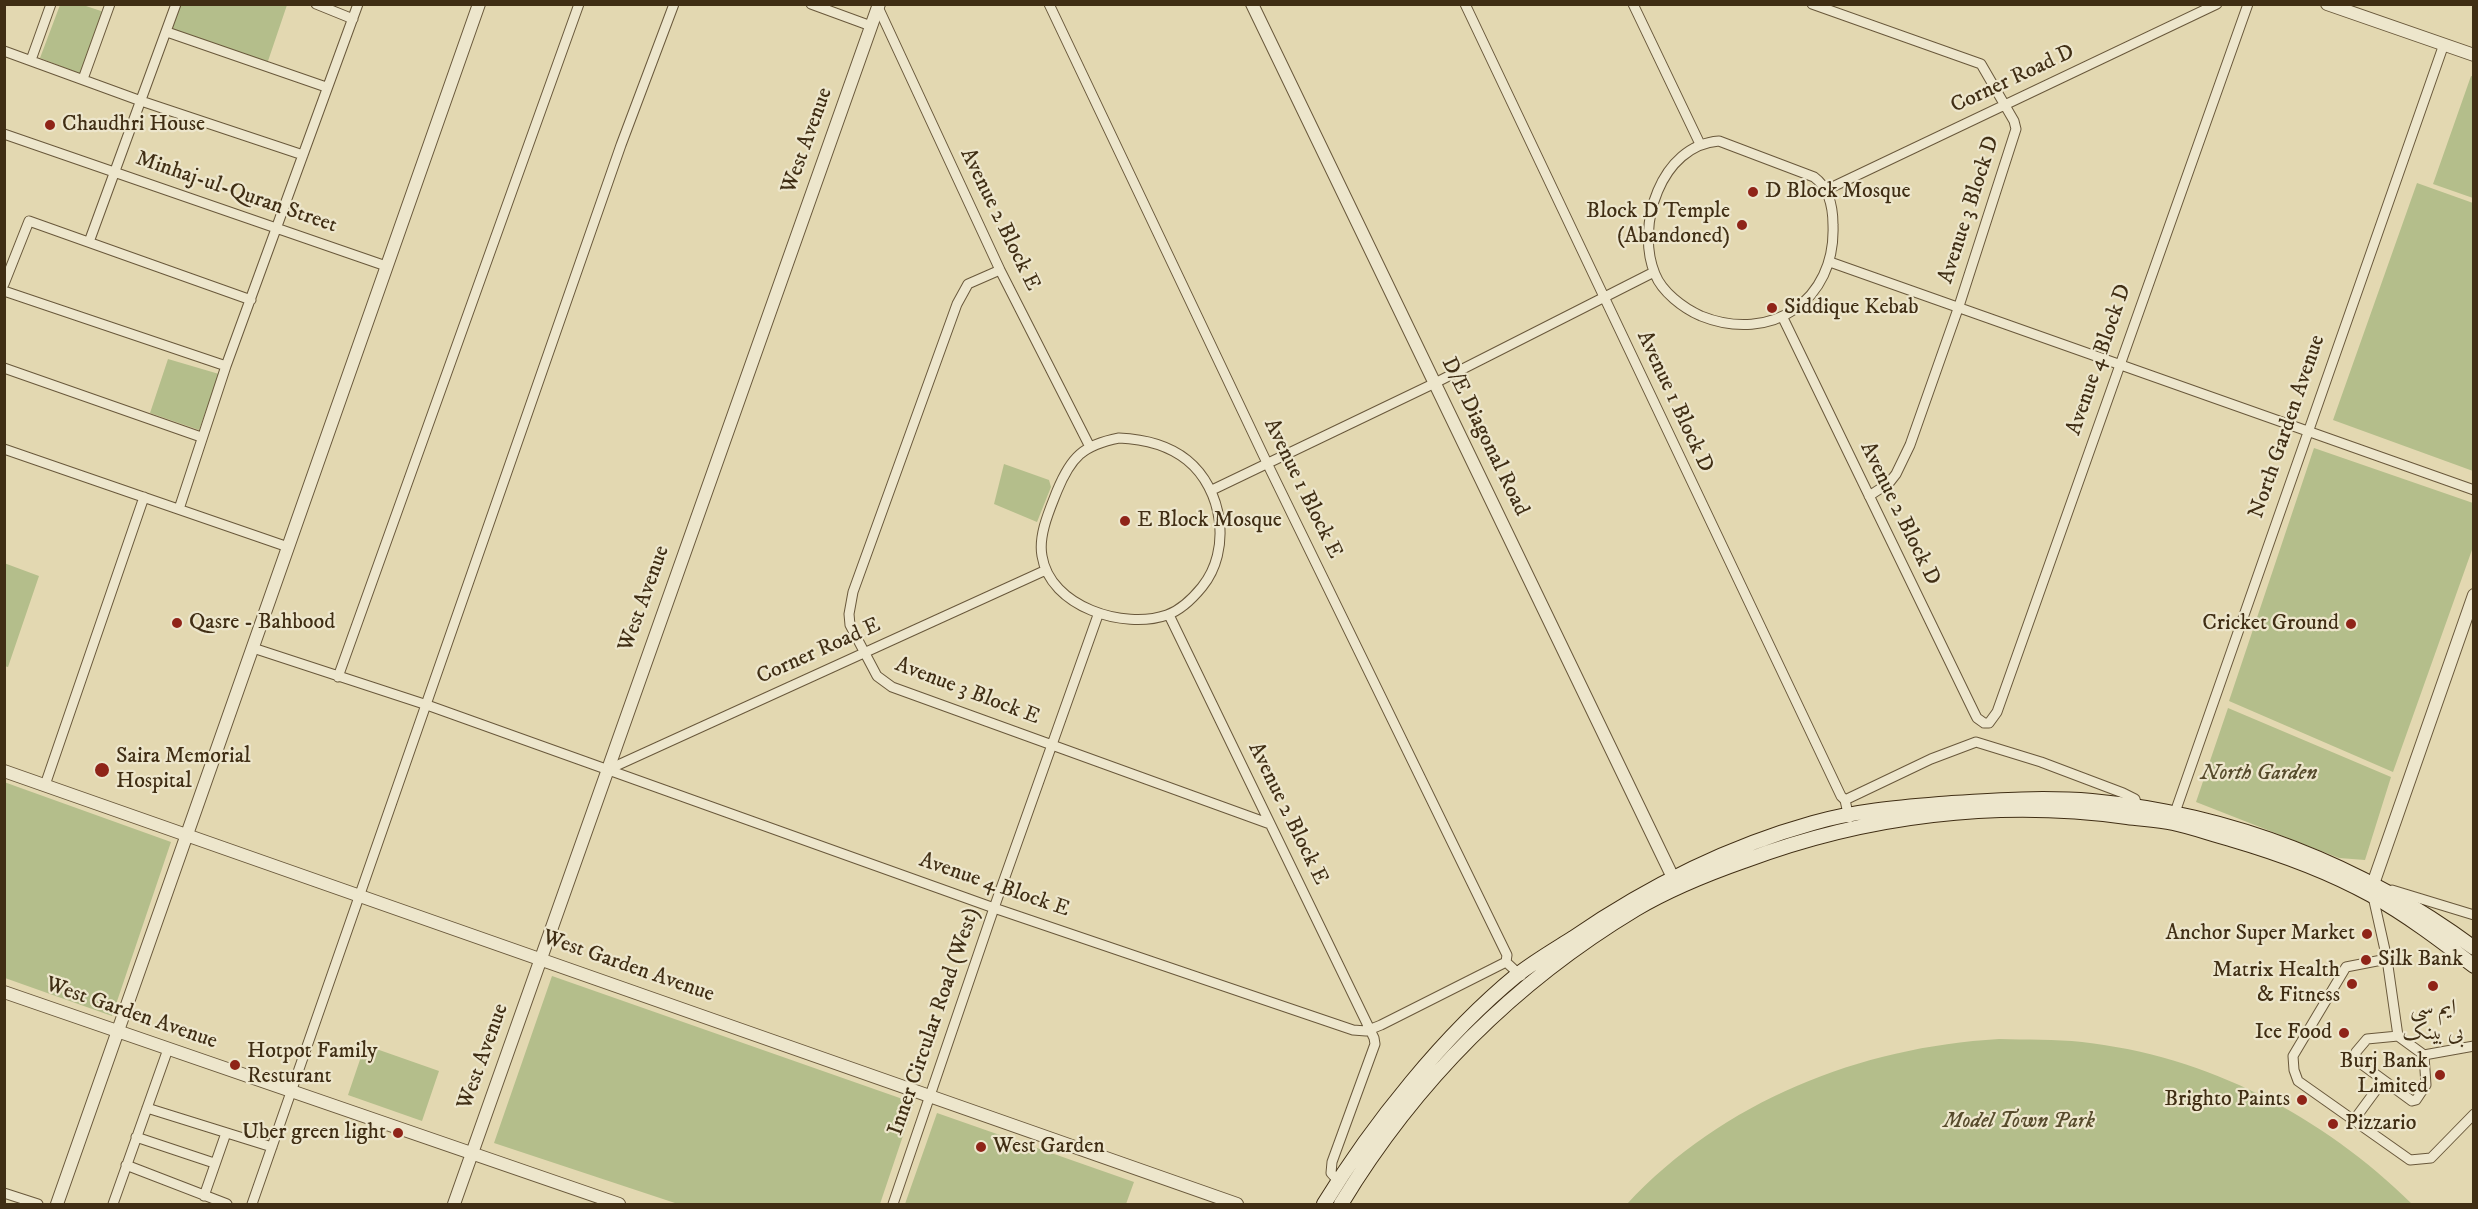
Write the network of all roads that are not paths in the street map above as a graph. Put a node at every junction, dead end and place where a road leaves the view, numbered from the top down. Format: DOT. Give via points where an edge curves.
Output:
graph roads {
  1 [pos="51,4"];
  2 [pos="110,4"];
  3 [pos="176,4"];
  4 [pos="316,4"];
  5 [pos="358,4"];
  6 [pos="479,4"];
  7 [pos="579,4"];
  8 [pos="674,4"];
  9 [pos="811,4"];
  10 [pos="1049,4"];
  11 [pos="1252,4"];
  12 [pos="1465,4"];
  13 [pos="1633,4"];
  14 [pos="1812,4"];
  15 [pos="2217,4"];
  16 [pos="2248,4"];
  17 [pos="2327,4"];
  18 [pos="878,6"];
  19 [pos="353,19"];
  20 [pos="871,26"];
  21 [pos="167,32"];
  22 [pos="2444,44"];
  23 [pos="4,51"];
  24 [pos="2474,55"];
  25 [pos="31,60"];
  26 [pos="83,79"];
  27 [pos="326,87"];
  28 [pos="141,101"];
  29 [pos="2005,105"];
  30 [pos="4,134"];
  31 [pos="1700,144"];
  32 [pos="303,155"];
  33 [pos="115,172"];
  34 [pos="1826,190"];
  35 [pos="278,227"];
  36 [pos="89,242"];
  37 [pos="1830,262"];
  38 [pos="386,266"];
  39 [pos="1000,270"];
  40 [pos="1654,272"];
  41 [pos="4,284"];
  42 [pos="4,291"];
  43 [pos="1603,297"];
  44 [pos="251,300"];
  45 [pos="1959,306"];
  46 [pos="1783,318"];
  47 [pos="2120,363"];
  48 [pos="226,366"];
  49 [pos="4,368"];
  50 [pos="1435,383"];
  51 [pos="2308,432"];
  52 [pos="201,437"];
  53 [pos="1090,447"];
  54 [pos="4,450"];
  55 [pos="1268,465"];
  56 [pos="1212,490"];
  57 [pos="2474,490"];
  58 [pos="1869,496"];
  59 [pos="144,497"];
  60 [pos="179,509"];
  61 [pos="288,547"];
  62 [pos="1046,570"];
  63 [pos="2474,595"];
  64 [pos="1098,615"];
  65 [pos="1168,615"];
  66 [pos="253,648"];
  67 [pos="866,652"];
  68 [pos="338,677"];
  69 [pos="427,705"];
  70 [pos="1984,723"];
  71 [pos="1981,742"];
  72 [pos="1052,746"];
  73 [pos="607,770"];
  74 [pos="4,771"];
  75 [pos="45,785"];
  76 [pos="1845,800"];
  77 [pos="2137,806"];
  78 [pos="2173,817"];
  79 [pos="1850,821"];
  80 [pos="1270,824"];
  81 [pos="186,835"];
  82 [pos="1675,883"];
  83 [pos="2373,890"];
  84 [pos="359,895"];
  85 [pos="994,908"];
  86 [pos="2474,915"];
  87 [pos="2474,948"];
  88 [pos="542,958"];
  89 [pos="2387,959"];
  90 [pos="1506,962"];
  91 [pos="2474,966"];
  92 [pos="1523,979"];
  93 [pos="4,992"];
  94 [pos="1370,1030"];
  95 [pos="117,1032"];
  96 [pos="2398,1036"];
  97 [pos="2474,1046"];
  98 [pos="168,1049"];
  99 [pos="2424,1055"];
  100 [pos="2382,1082"];
  101 [pos="291,1090"];
  102 [pos="930,1096"];
  103 [pos="147,1108"];
  104 [pos="2474,1114"];
  105 [pos="2354,1120"];
  106 [pos="226,1133"];
  107 [pos="136,1137"];
  108 [pos="272,1147"];
  109 [pos="472,1153"];
  110 [pos="214,1163"];
  111 [pos="126,1166"];
  112 [pos="1338,1181"];
  113 [pos="4,1193"];
  114 [pos="204,1196"];
  115 [pos="38,1204"];
  116 [pos="57,1204"];
  117 [pos="113,1204"];
  118 [pos="227,1204"];
  119 [pos="252,1204"];
  120 [pos="454,1204"];
  121 [pos="618,1204"];
  122 [pos="893,1204"];
  123 [pos="1237,1204"];
  124 [pos="1324,1204"];
  125 [pos="1341,1204"];
  1 -- 25 [label="street"];
  2 -- 26 [label="street"];
  3 -- 21 [label="street"];
  4 -- 19 [label="street"];
  5 -- 19 [label="street"];
  6 -- 38 [label="street"];
  7 -- 68 [label="street"];
  8 -- 69 [label="street" via="621,145"];
  9 -- 20 [label="street"];
  10 -- 55 [label="street, Avenue 1 Block E"];
  11 -- 50 [label="street, D/E Diagonal Road"];
  12 -- 43 [label="street, Avenue 1 Block D"];
  13 -- 31 [label="street"];
  14 -- 29 [label="street, Avenue 3 Block D" via="1976,61"];
  15 -- 29 [label="street, Corner Road D"];
  16 -- 47 [label="street, Avenue 4 Block D"];
  17 -- 22 [label="street"];
  18 -- 20 [label="street, West Avenue"];
  18 -- 39 [label="street, Avenue 2 Block E"];
  19 -- 27 [label="street"];
  20 -- 73 [label="street, West Avenue"];
  21 -- 27 [label="street"];
  21 -- 28 [label="street"];
  22 -- 24 [label="street"];
  22 -- 51 [label="street, North Garden Avenue"];
  23 -- 25 [label="street"];
  25 -- 26 [label="street"];
  26 -- 28 [label="street"];
  27 -- 32 [label="street"];
  28 -- 32 [label="street"];
  28 -- 33 [label="street"];
  29 -- 34 [label="street, Corner Road D"];
  29 -- 45 [label="street, Avenue 3 Block D" via="2014,121 2015,137"];
  30 -- 33 [label="street, Minhaj-ul-Quran Street"];
  31 -- 34 [label="street" via="1728,144 1814,177"];
  31 -- 40 [label="street" via="1677,162 1659,186 1649,220"];
  32 -- 35 [label="street"];
  33 -- 35 [label="street, Minhaj-ul-Quran Street"];
  33 -- 36 [label="street"];
  34 -- 37 [label="street" via="1833,213"];
  35 -- 38 [label="street, Minhaj-ul-Quran Street"];
  35 -- 44 [label="street"];
  36 -- 41 [label="street" via="29,221"];
  36 -- 44 [label="street"];
  37 -- 45 [label="street"];
  37 -- 46 [label="street" via="1814,290"];
  38 -- 61 [label="street"];
  39 -- 53 [label="street, Avenue 2 Block E"];
  39 -- 67 [label="street, Avenue 3 Block E" via="968,284 957,304 853,592 850,625"];
  40 -- 43 [label="street"];
  40 -- 46 [label="street" via="1676,301 1702,316 1751,323"];
  42 -- 48 [label="street"];
  43 -- 50 [label="street"];
  43 -- 76 [label="street, Avenue 1 Block D"];
  44 -- 48 [label="street"];
  45 -- 47 [label="street"];
  45 -- 58 [label="street, Avenue 3 Block D" via="1903,460 1889,483"];
  46 -- 58 [label="street, Avenue 2 Block D"];
  47 -- 51 [label="street"];
  47 -- 70 [label="street, Avenue 4 Block D" via="1997,712 1989,723"];
  48 -- 52 [label="street"];
  49 -- 52 [label="street"];
  50 -- 55 [label="street"];
  50 -- 82 [label="street, D/E Diagonal Road"];
  51 -- 57 [label="street"];
  51 -- 78 [label="street, North Garden Avenue"];
  52 -- 60 [label="street"];
  53 -- 56 [label="street" via="1119,438 1162,446 1187,460"];
  53 -- 62 [label="street" via="1073,460 1050,508 1041,548"];
  54 -- 59 [label="street"];
  55 -- 56 [label="street"];
  55 -- 90 [label="street, Avenue 1 Block E" via="1508,955"];
  56 -- 65 [label="street" via="1221,529 1215,564 1196,594"];
  58 -- 70 [label="street, Avenue 2 Block D" via="1977,718"];
  59 -- 60 [label="street"];
  59 -- 75 [label="street"];
  60 -- 61 [label="street"];
  61 -- 66 [label="street"];
  62 -- 64 [label="street" via="1063,592"];
  62 -- 67 [label="street, Corner Road E"];
  63 -- 83 [label="street"];
  64 -- 65 [label="street" via="1139,619"];
  64 -- 72 [label="street, Inner Circular Road (West)"];
  65 -- 80 [label="street, Avenue 2 Block E"];
  66 -- 68 [label="street, Avenue 4 Block E"];
  66 -- 81 [label="street"];
  67 -- 72 [label="street, Avenue 3 Block E" via="884,683"];
  67 -- 73 [label="street, Corner Road E"];
  68 -- 69 [label="street, Avenue 4 Block E"];
  69 -- 73 [label="street, Avenue 4 Block E"];
  69 -- 84 [label="street"];
  70 -- 71 [label="street"];
  71 -- 76 [label="street" via="1961,746"];
  71 -- 77 [label="street" via="2123,793 2135,799"];
  72 -- 80 [label="street, Avenue 3 Block E"];
  72 -- 85 [label="street, Inner Circular Road (West)"];
  73 -- 85 [label="street, Avenue 4 Block E"];
  73 -- 88 [label="street, West Avenue"];
  74 -- 75 [label="street, West Garden Avenue"];
  75 -- 81 [label="street, West Garden Avenue"];
  76 -- 79 [label="street, Avenue 1 Block D"];
  77 -- 78 [label="main road"];
  77 -- 79 [label="main road" via="2034,799 1914,806"];
  78 -- 79 [label="main road" via="2032,809"];
  78 -- 83 [label="main road" via="2298,849"];
  79 -- 82 [label="main road" via="1776,834"];
  80 -- 94 [label="street, Avenue 2 Block E"];
  81 -- 84 [label="street, West Garden Avenue"];
  81 -- 95 [label="street"];
  82 -- 92 [label="main road" via="1614,910"];
  83 -- 86 [label="street"];
  83 -- 87 [label="main road" via="2414,906"];
  83 -- 89 [label="street"];
  83 -- 91 [label="main road"];
  84 -- 88 [label="street, West Garden Avenue"];
  84 -- 101 [label="street"];
  85 -- 94 [label="street, Avenue 4 Block E" via="1353,1030"];
  85 -- 102 [label="street, Inner Circular Road (West)"];
  88 -- 102 [label="street, West Garden Avenue"];
  88 -- 109 [label="street, West Avenue"];
  89 -- 96 [label="street"];
  89 -- 105 [label="street" via="2346,967 2293,1056 2295,1076 2303,1086"];
  90 -- 92 [label="street"];
  90 -- 94 [label="street"];
  92 -- 112 [label="main road" via="1461,1029 1431,1061"];
  92 -- 125 [label="main road" via="1424,1088"];
  93 -- 95 [label="street, West Garden Avenue"];
  94 -- 112 [label="street" via="1375,1044 1332,1162 1331,1173"];
  95 -- 98 [label="street, West Garden Avenue"];
  95 -- 116 [label="street"];
  96 -- 99 [label="street"];
  96 -- 100 [label="street" via="2367,1040 2356,1052 2358,1064"];
  97 -- 99 [label="street"];
  98 -- 101 [label="street, West Garden Avenue"];
  98 -- 103 [label="street"];
  99 -- 100 [label="street" via="2426,1085 2416,1100 2408,1100"];
  100 -- 105 [label="street"];
  101 -- 108 [label="street"];
  101 -- 109 [label="street, West Garden Avenue"];
  102 -- 122 [label="street, Inner Circular Road (West)"];
  102 -- 123 [label="street, West Garden Avenue"];
  103 -- 106 [label="street"];
  103 -- 107 [label="street"];
  104 -- 105 [label="street" via="2427,1160 2406,1159"];
  106 -- 108 [label="street"];
  106 -- 110 [label="street"];
  107 -- 110 [label="street"];
  107 -- 111 [label="street"];
  108 -- 119 [label="street"];
  109 -- 120 [label="street, West Avenue"];
  109 -- 121 [label="street, West Garden Avenue"];
  110 -- 114 [label="street"];
  111 -- 114 [label="street"];
  111 -- 117 [label="street"];
  112 -- 124 [label="main road"];
  113 -- 115 [label="street"];
  114 -- 118 [label="street"];
}
